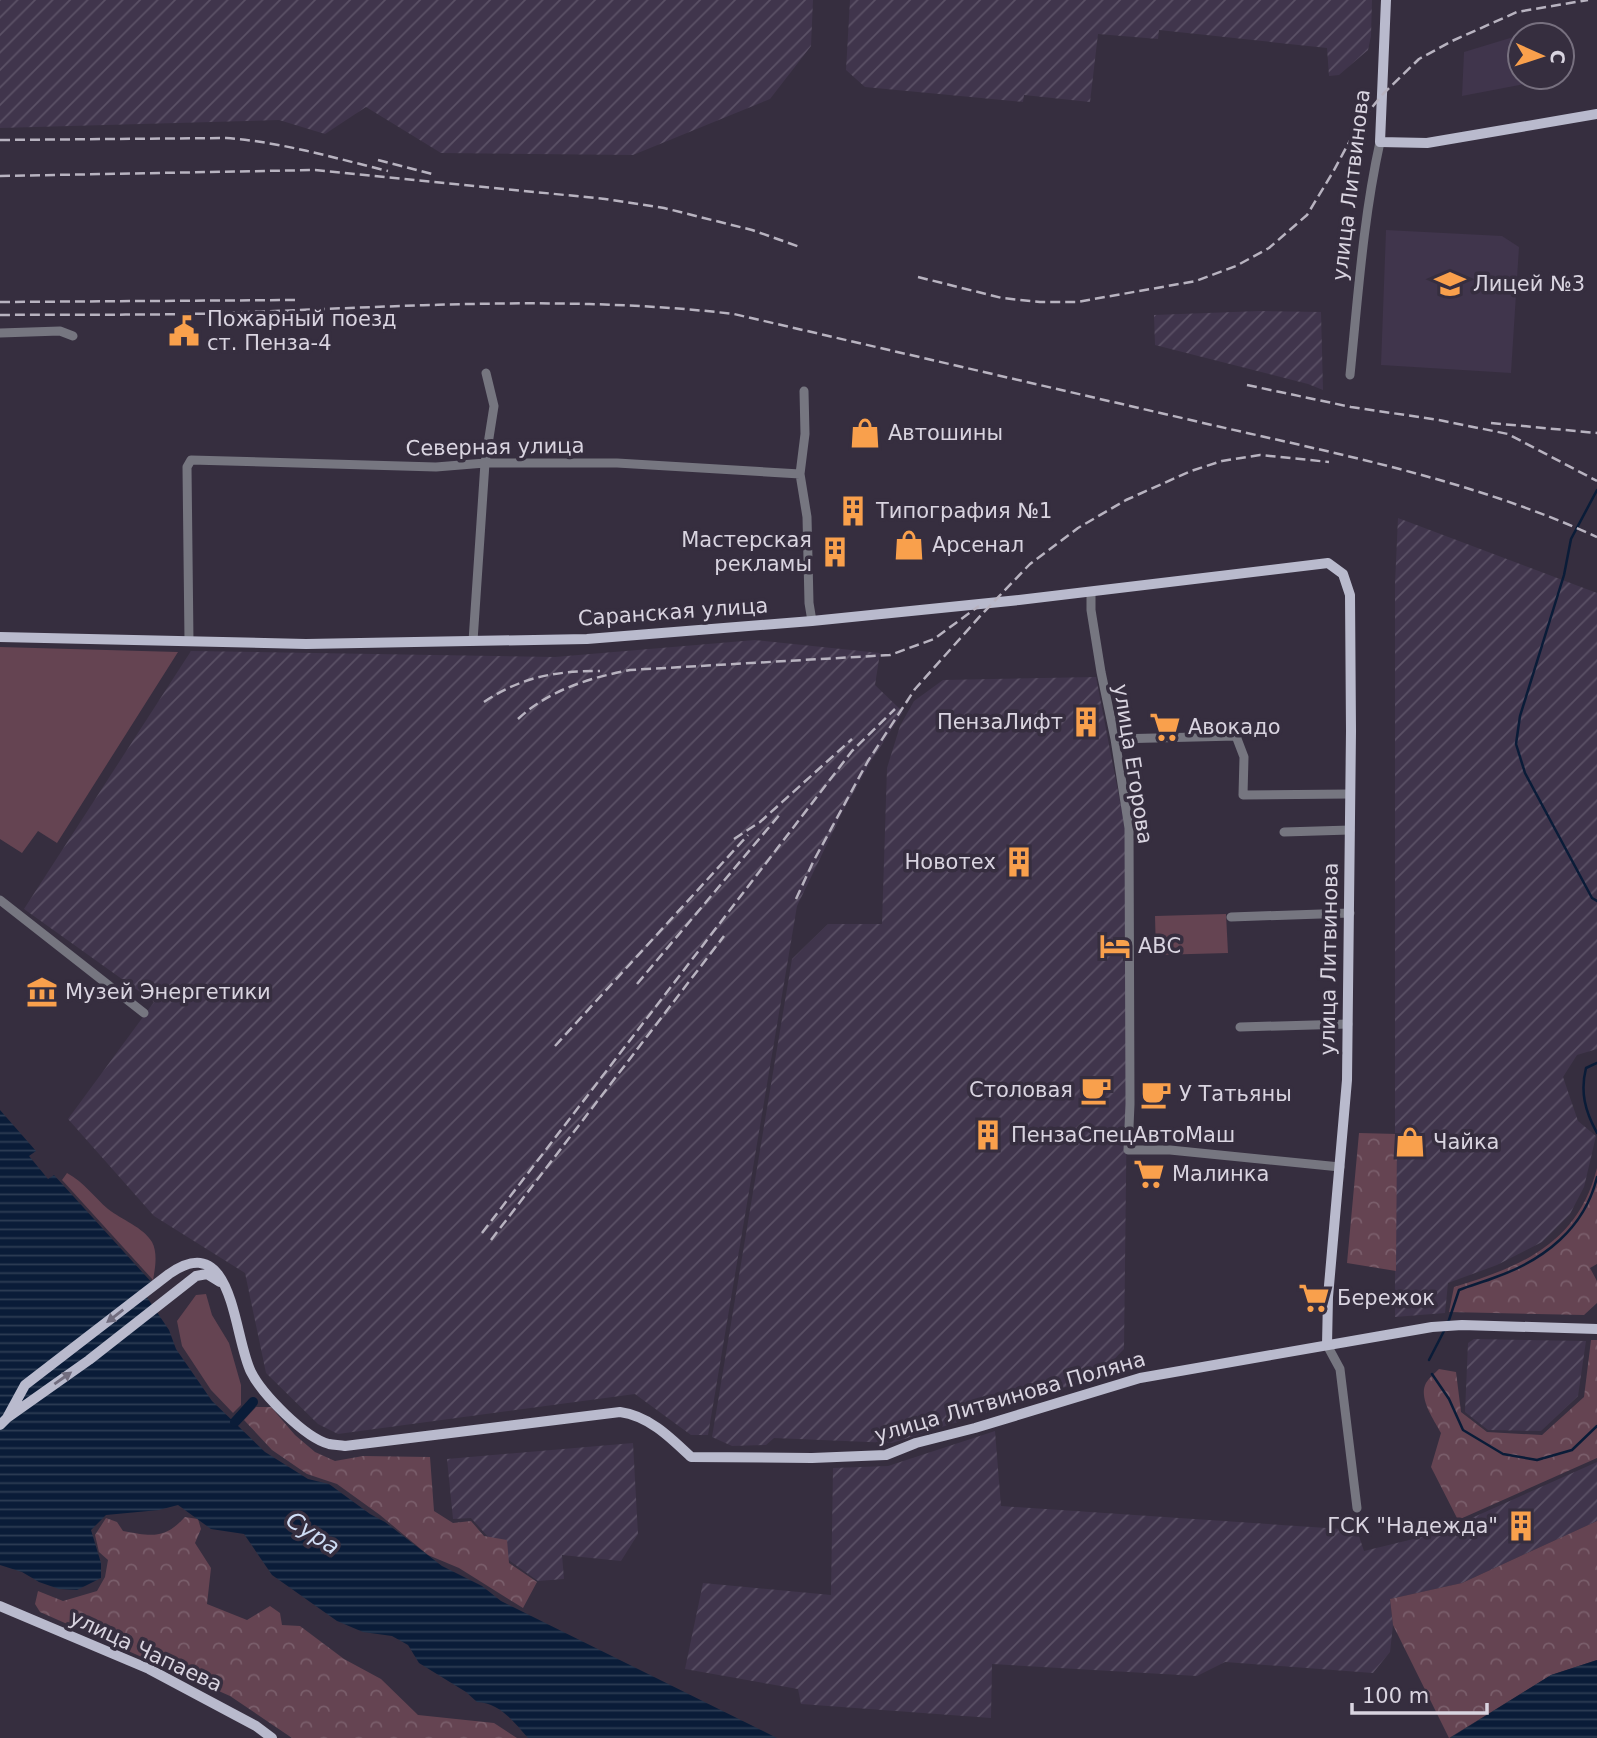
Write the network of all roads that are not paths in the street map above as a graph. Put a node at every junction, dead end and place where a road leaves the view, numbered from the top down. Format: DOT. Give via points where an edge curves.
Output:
graph roads {
  1 [pos="1386,0"];
  2 [pos="1597,114"];
  3 [pos="1380,142"];
  4 [pos="0,332"];
  5 [pos="73,336"];
  6 [pos="486,373"];
  7 [pos="1350,376"];
  8 [pos="804,391"];
  9 [pos="485,463"];
  10 [pos="800,474"];
  11 [pos="1343,574"];
  12 [pos="1091,592"];
  13 [pos="812,621"];
  14 [pos="0,637"];
  15 [pos="189,641"];
  16 [pos="472,641"];
  17 [pos="1115,739"];
  18 [pos="1350,794"];
  19 [pos="1350,830"];
  20 [pos="1284,832"];
  21 [pos="0,900"];
  22 [pos="1350,914"];
  23 [pos="1231,917"];
  24 [pos="144,1013"];
  25 [pos="1348,1024"];
  26 [pos="1240,1027"];
  27 [pos="1340,1167"];
  28 [pos="225,1286"];
  29 [pos="1597,1329"];
  30 [pos="1327,1345"];
  31 [pos="3,1422"];
  32 [pos="1357,1508"];
  33 [pos="0,1606"];
  34 [pos="272,1738"];
  1 -- 3 [label="main road, улица Литвинова"];
  2 -- 3 [label="main road" via="1427,143"];
  3 -- 7 [label="street, улица Литвинова" via="1361,251"];
  4 -- 5 [label="street" via="60,331"];
  6 -- 9 [label="street" via="494,406"];
  8 -- 10 [label="street"];
  9 -- 10 [label="street, Северная улица" via="617,463"];
  9 -- 15 [label="street, Северная улица" via="436,467 191,460 187,467"];
  9 -- 16 [label="street"];
  10 -- 13 [label="street"];
  11 -- 12 [label="main road, Саранская улица" via="1328,563"];
  11 -- 18 [label="main road, улица Литвинова" via="1350,595"];
  12 -- 13 [label="main road, Саранская улица"];
  12 -- 17 [label="street, улица Егорова"];
  13 -- 16 [label="main road, Саранская улица" via="616,637"];
  14 -- 15 [label="main road, Саранская улица"];
  15 -- 16 [label="main road, Саранская улица"];
  17 -- 18 [label="street" via="1236,736 1244,757 1243,795"];
  17 -- 27 [label="street, улица Егорова" via="1129,828 1128,1150"];
  18 -- 19 [label="main road, улица Литвинова"];
  19 -- 20 [label="street"];
  19 -- 22 [label="main road, улица Литвинова"];
  21 -- 24 [label="street"];
  22 -- 23 [label="street"];
  22 -- 25 [label="main road, улица Литвинова"];
  25 -- 26 [label="street"];
  25 -- 27 [label="main road, улица Литвинова"];
  27 -- 30 [label="main road, улица Литвинова"];
  28 -- 30 [label="main road, улица Литвинова Поляна" via="255,1380 307,1431 329,1444 345,1446 620,1412 647,1420 691,1457 886,1455 1140,1378"];
  31 -- 28 [label="main road, one-way" via="202,1274"];
  28 -- 31 [label="main road, one-way" via="217,1272 203,1262 183,1264 25,1385"];
  29 -- 30 [label="main road, улица Литвинова Поляна" via="1462,1325"];
  30 -- 32 [label="street" via="1340,1369"];
  33 -- 34 [label="main road, улица Чапаева" via="149,1669"];
}
